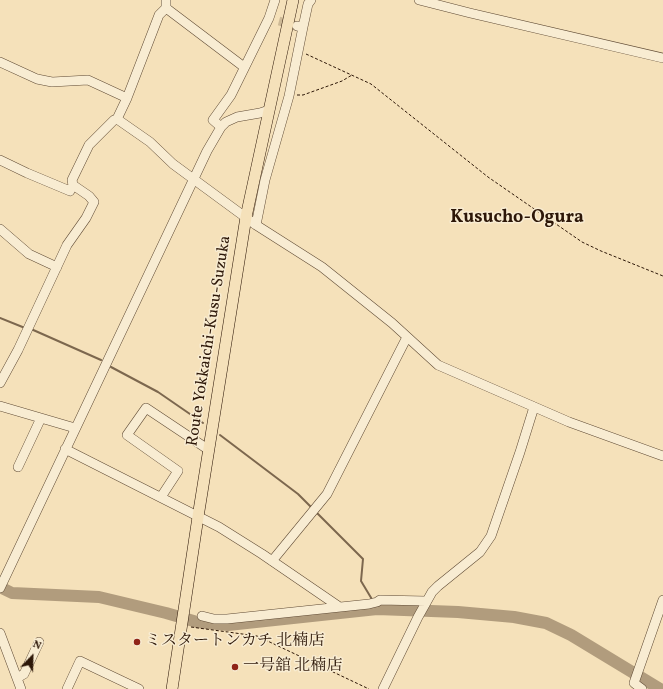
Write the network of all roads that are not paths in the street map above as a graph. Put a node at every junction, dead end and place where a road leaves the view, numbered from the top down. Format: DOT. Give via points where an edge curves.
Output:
graph roads {
  1 [pos="275,0"];
  2 [pos="293,0"];
  3 [pos="311,0"];
  4 [pos="419,0"];
  5 [pos="166,4"];
  6 [pos="269,18"];
  7 [pos="279,20"];
  8 [pos="663,58"];
  9 [pos="0,62"];
  10 [pos="244,67"];
  11 [pos="127,98"];
  12 [pos="269,110"];
  13 [pos="117,119"];
  14 [pos="221,127"];
  15 [pos="0,160"];
  16 [pos="193,179"];
  17 [pos="73,185"];
  18 [pos="246,217"];
  19 [pos="256,224"];
  20 [pos="0,229"];
  21 [pos="57,267"];
  22 [pos="407,337"];
  23 [pos="0,383"];
  24 [pos="0,406"];
  25 [pos="534,407"];
  26 [pos="41,418"];
  27 [pos="75,428"];
  28 [pos="65,449"];
  29 [pos="209,450"];
  30 [pos="663,456"];
  31 [pos="18,467"];
  32 [pos="161,497"];
  33 [pos="198,517"];
  34 [pos="272,561"];
  35 [pos="1,586"];
  36 [pos="663,600"];
  37 [pos="425,603"];
  38 [pos="338,606"];
  39 [pos="202,616"];
  40 [pos="0,633"];
  41 [pos="39,642"];
  42 [pos="17,678"];
  43 [pos="21,689"];
  44 [pos="67,689"];
  45 [pos="139,689"];
  46 [pos="172,689"];
  47 [pos="384,689"];
  48 [pos="642,689"];
  1 -- 6 [label="street"];
  2 -- 12 [label="main road, Route Yokkaichi-Kusu-Suzuka"];
  3 -- 19 [label="street" via="300,26 289,96 265,180"];
  4 -- 8 [label="street"];
  5 -- 10 [label="street"];
  5 -- 11 [label="street" via="159,15"];
  6 -- 7 [label="street"];
  6 -- 10 [label="street"];
  9 -- 11 [label="street" via="37,79 52,82 88,80"];
  10 -- 14 [label="street" via="231,95 213,120"];
  11 -- 13 [label="street"];
  12 -- 14 [label="street" via="231,119"];
  12 -- 18 [label="main road, Route Yokkaichi-Kusu-Suzuka"];
  13 -- 16 [label="street" via="150,142"];
  13 -- 17 [label="street" via="89,145 72,180"];
  14 -- 16 [label="street"];
  15 -- 17 [label="street" via="70,191"];
  16 -- 18 [label="street"];
  16 -- 27 [label="street"];
  17 -- 21 [label="street" via="94,202 67,245"];
  18 -- 19 [label="street"];
  18 -- 29 [label="main road, Route Yokkaichi-Kusu-Suzuka"];
  19 -- 22 [label="street" via="322,267"];
  20 -- 21 [label="street" via="29,254"];
  21 -- 23 [label="street"];
  22 -- 25 [label="street" via="438,365"];
  22 -- 34 [label="street" via="327,494"];
  24 -- 26 [label="street"];
  25 -- 30 [label="street"];
  25 -- 37 [label="street" via="491,536 480,552 438,586"];
  26 -- 27 [label="street"];
  26 -- 31 [label="street"];
  27 -- 28 [label="street"];
  28 -- 32 [label="street"];
  28 -- 35 [label="street"];
  29 -- 32 [label="street" via="146,408 127,436 178,471"];
  29 -- 33 [label="main road, Route Yokkaichi-Kusu-Suzuka"];
  32 -- 33 [label="street"];
  33 -- 34 [label="street" via="219,527"];
  33 -- 46 [label="main road, Route Yokkaichi-Kusu-Suzuka"];
  34 -- 38 [label="street"];
  36 -- 48 [label="street" via="634,683"];
  37 -- 38 [label="street" via="380,600 374,603"];
  37 -- 47 [label="street"];
  38 -- 39 [label="street" via="227,619"];
  40 -- 42 [label="street"];
  41 -- 42 [label="street" via="24,674"];
  42 -- 43 [label="street"];
  44 -- 45 [label="street" via="80,661"];
}
